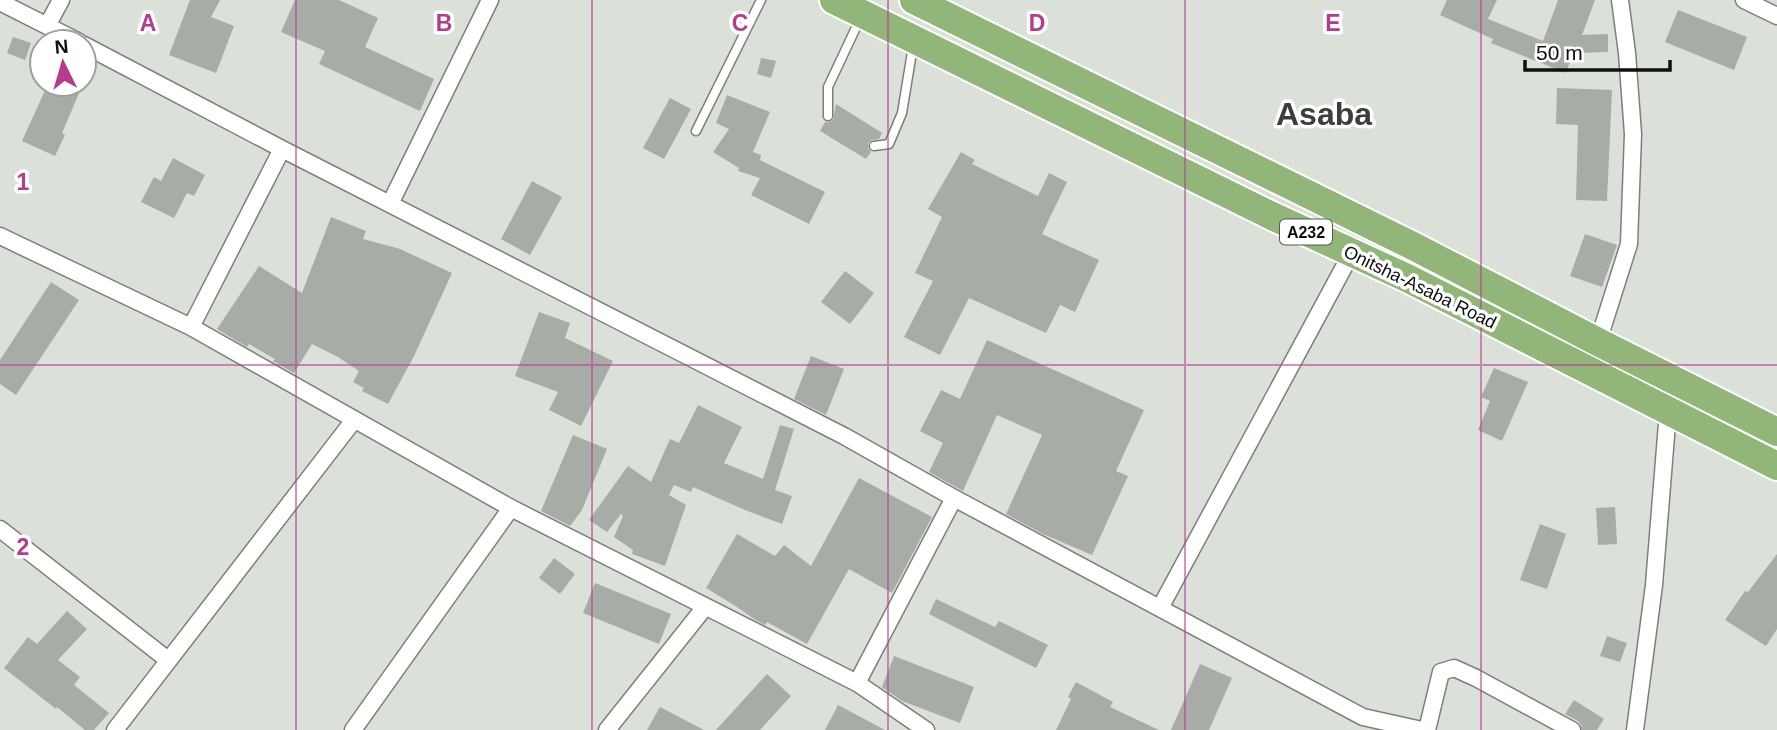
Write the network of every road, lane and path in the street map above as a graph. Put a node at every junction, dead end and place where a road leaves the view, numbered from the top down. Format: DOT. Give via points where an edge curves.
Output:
graph roads {
  1 [pos="61,0"];
  2 [pos="490,0"];
  3 [pos="761,0"];
  4 [pos="834,0"];
  5 [pos="914,0"];
  6 [pos="1620,0"];
  7 [pos="1744,0"];
  8 [pos="0,2"];
  9 [pos="863,13"];
  10 [pos="1777,16"];
  11 [pos="47,26"];
  12 [pos="51,28"];
  13 [pos="972,29"];
  14 [pos="914,39"];
  15 [pos="98,52"];
  16 [pos="964,64"];
  17 [pos="828,116"];
  18 [pos="696,131"];
  19 [pos="874,146"];
  20 [pos="282,149"];
  21 [pos="390,204"];
  22 [pos="0,236"];
  23 [pos="1351,254"];
  24 [pos="191,327"];
  25 [pos="1598,342"];
  26 [pos="1668,411"];
  27 [pos="354,420"];
  28 [pos="1777,432"];
  29 [pos="1777,467"];
  30 [pos="954,498"];
  31 [pos="510,508"];
  32 [pos="0,529"];
  33 [pos="705,607"];
  34 [pos="1160,608"];
  35 [pos="168,660"];
  36 [pos="857,683"];
  37 [pos="115,730"];
  38 [pos="354,730"];
  39 [pos="607,730"];
  40 [pos="926,730"];
  41 [pos="1424,730"];
  42 [pos="1572,730"];
  43 [pos="1635,730"];
  1 -- 11 [label="street"];
  2 -- 21 [label="street"];
  3 -- 18 [label="lane"];
  4 -- 9 [label="highway, Onitsha-Asaba Road / A232"];
  5 -- 13 [label="highway, A232"];
  6 -- 25 [label="street" via="1633,134 1629,244"];
  7 -- 10 [label="street"];
  8 -- 11 [label="street"];
  9 -- 14 [label="highway, Onitsha-Asaba Road / A232"];
  9 -- 17 [label="lane" via="828,87"];
  11 -- 12 [label="street"];
  13 -- 16 [label="highway"];
  13 -- 25 [label="highway, A232"];
  14 -- 16 [label="highway, Onitsha-Asaba Road / A232"];
  14 -- 19 [label="lane" via="902,113 889,144"];
  15 -- 20 [label="street"];
  16 -- 23 [label="highway, Onitsha-Asaba Road / A232"];
  20 -- 21 [label="street"];
  20 -- 24 [label="street"];
  21 -- 30 [label="street" via="844,436"];
  22 -- 24 [label="street"];
  23 -- 26 [label="highway, Onitsha-Asaba Road / A232"];
  23 -- 34 [label="street"];
  24 -- 27 [label="street"];
  25 -- 28 [label="highway, A232"];
  26 -- 29 [label="highway, Onitsha-Asaba Road / A232"];
  26 -- 43 [label="street" via="1654,585"];
  27 -- 31 [label="street"];
  27 -- 35 [label="street"];
  30 -- 34 [label="street"];
  30 -- 36 [label="street"];
  31 -- 33 [label="street"];
  31 -- 38 [label="street"];
  32 -- 35 [label="street"];
  33 -- 36 [label="street"];
  33 -- 39 [label="street"];
  34 -- 41 [label="street" via="1363,717"];
  35 -- 37 [label="street"];
  36 -- 40 [label="street"];
  41 -- 42 [label="street" via="1441,672 1454,668"];
}
